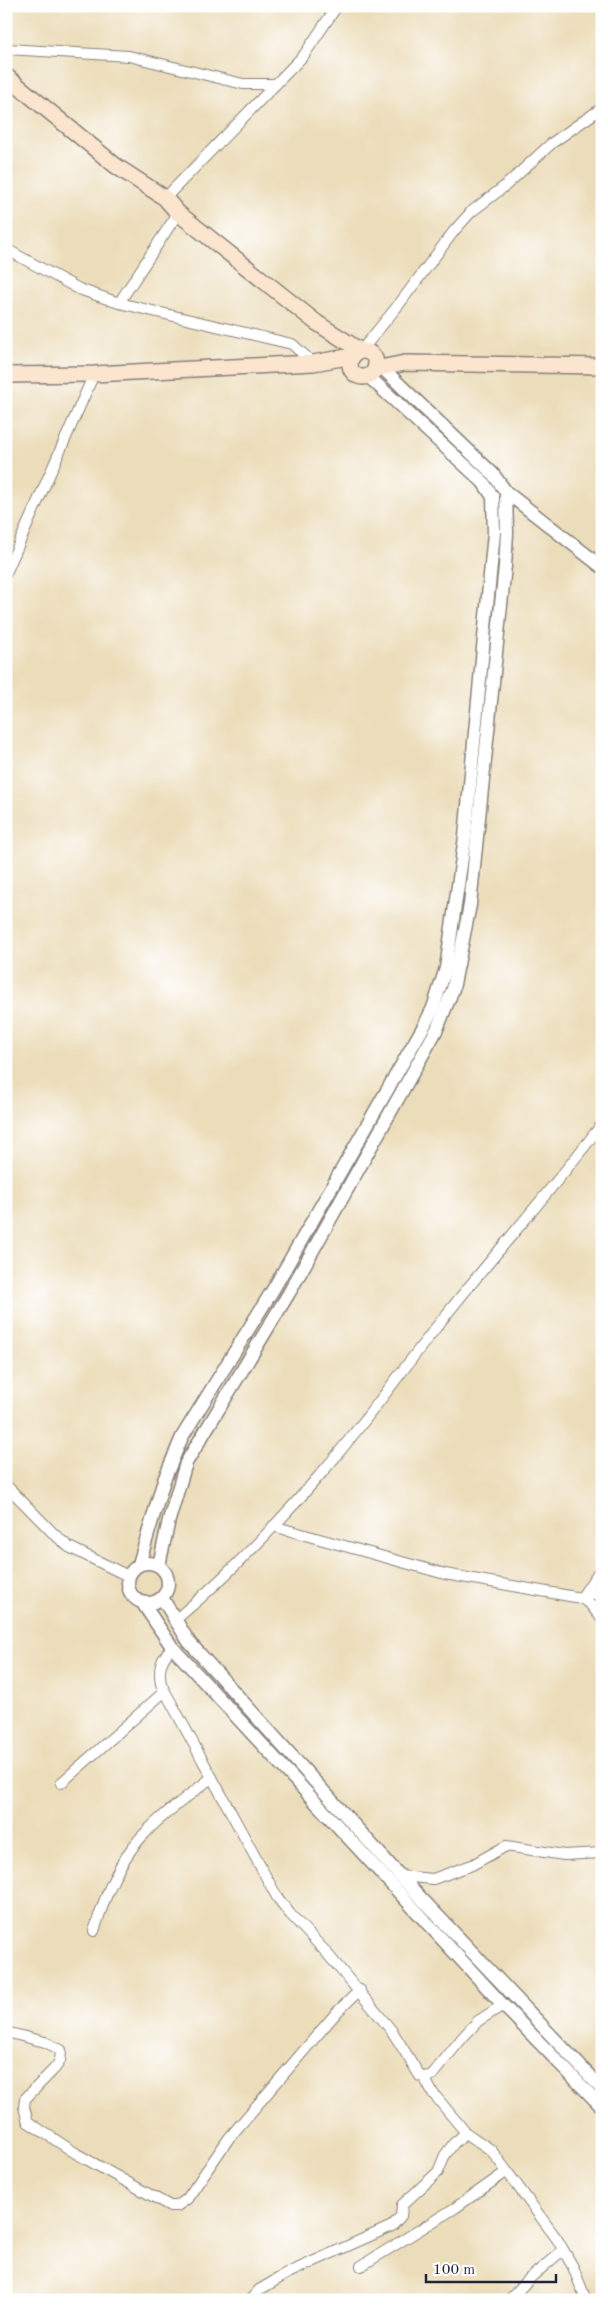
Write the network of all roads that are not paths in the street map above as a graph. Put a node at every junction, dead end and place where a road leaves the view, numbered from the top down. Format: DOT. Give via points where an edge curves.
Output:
graph roads {
  1 [pos="336,6"];
  2 [pos="6,49"];
  3 [pos="6,76"];
  4 [pos="276,84"];
  5 [pos="602,108"];
  6 [pos="165,198"];
  7 [pos="178,213"];
  8 [pos="6,249"];
  9 [pos="118,303"];
  10 [pos="317,323"];
  11 [pos="313,363"];
  12 [pos="363,363"];
  13 [pos="602,366"];
  14 [pos="94,374"];
  15 [pos="6,375"];
  16 [pos="506,492"];
  17 [pos="602,567"];
  18 [pos="6,573"];
  19 [pos="602,1124"];
  20 [pos="6,1485"];
  21 [pos="273,1526"];
  22 [pos="138,1564"];
  23 [pos="159,1565"];
  24 [pos="602,1567"];
  25 [pos="128,1576"];
  26 [pos="602,1590"];
  27 [pos="162,1598"];
  28 [pos="581,1598"];
  29 [pos="142,1602"];
  30 [pos="602,1619"];
  31 [pos="174,1621"];
  32 [pos="172,1647"];
  33 [pos="164,1692"];
  34 [pos="212,1777"];
  35 [pos="60,1783"];
  36 [pos="602,1853"];
  37 [pos="400,1876"];
  38 [pos="94,1931"];
  39 [pos="360,1990"];
  40 [pos="503,2006"];
  41 [pos="6,2032"];
  42 [pos="424,2077"];
  43 [pos="602,2089"];
  44 [pos="602,2107"];
  45 [pos="466,2134"];
  46 [pos="506,2172"];
  47 [pos="563,2250"];
  48 [pos="361,2266"];
  49 [pos="250,2300"];
  50 [pos="509,2300"];
  51 [pos="586,2300"];
  1 -- 4 [label="street" via="304,55"];
  2 -- 4 [label="street" via="129,56 243,84"];
  3 -- 6 [label="main road" via="116,166"];
  4 -- 6 [label="street"];
  5 -- 12 [label="street" via="552,143 454,230 400,303"];
  6 -- 7 [label="main road"];
  7 -- 9 [label="street"];
  7 -- 10 [label="main road"];
  8 -- 9 [label="street" via="79,289"];
  9 -- 11 [label="street" via="292,344"];
  10 -- 12 [label="main road"];
  10 -- 12 [label="main road"];
  11 -- 12 [label="main road"];
  11 -- 12 [label="main road"];
  11 -- 14 [label="main road"];
  12 -- 13 [label="main road"];
  12 -- 16 [label="street" via="493,474"];
  12 -- 22 [label="street" via="483,482 493,497 494,533 465,837 446,968 425,1024 274,1288 182,1437 164,1480"];
  14 -- 15 [label="main road"];
  14 -- 18 [label="street"];
  16 -- 17 [label="street"];
  16 -- 23 [label="street" via="505,566 478,838 470,904 453,989 437,1029 289,1293 186,1463"];
  19 -- 21 [label="street" via="447,1313 321,1475"];
  20 -- 25 [label="street" via="69,1547"];
  21 -- 28 [label="street" via="445,1574"];
  21 -- 31 [label="street"];
  22 -- 23 [label="street" via="149,1562"];
  22 -- 25 [label="street"];
  23 -- 27 [label="street" via="169,1584"];
  24 -- 28 [label="street"];
  25 -- 29 [label="street" via="130,1592"];
  26 -- 28 [label="street"];
  27 -- 29 [label="street" via="152,1603"];
  27 -- 31 [label="street"];
  28 -- 30 [label="street"];
  29 -- 32 [label="street"];
  31 -- 37 [label="street"];
  32 -- 33 [label="street" via="162,1658 158,1670"];
  32 -- 40 [label="street"];
  33 -- 34 [label="street"];
  33 -- 35 [label="street"];
  34 -- 38 [label="street" via="136,1842 106,1892"];
  34 -- 39 [label="street" via="277,1897 294,1920"];
  36 -- 37 [label="street" via="564,1855 506,1846 472,1865 433,1880"];
  37 -- 43 [label="street"];
  39 -- 41 [label="street" via="337,2012 229,2138 186,2199 177,2206 170,2206 77,2154 28,2122 25,2099 60,2061 61,2050 45,2042"];
  39 -- 42 [label="street" via="392,2031 420,2076"];
  40 -- 42 [label="street" via="478,2022 432,2075"];
  40 -- 44 [label="street"];
  42 -- 45 [label="street"];
  45 -- 46 [label="street" via="490,2150"];
  45 -- 49 [label="street" via="445,2155 438,2172 402,2205 401,2216 392,2226 288,2273 259,2290"];
  46 -- 47 [label="street"];
  46 -- 48 [label="street"];
  47 -- 50 [label="street"];
  47 -- 51 [label="street"];
}
